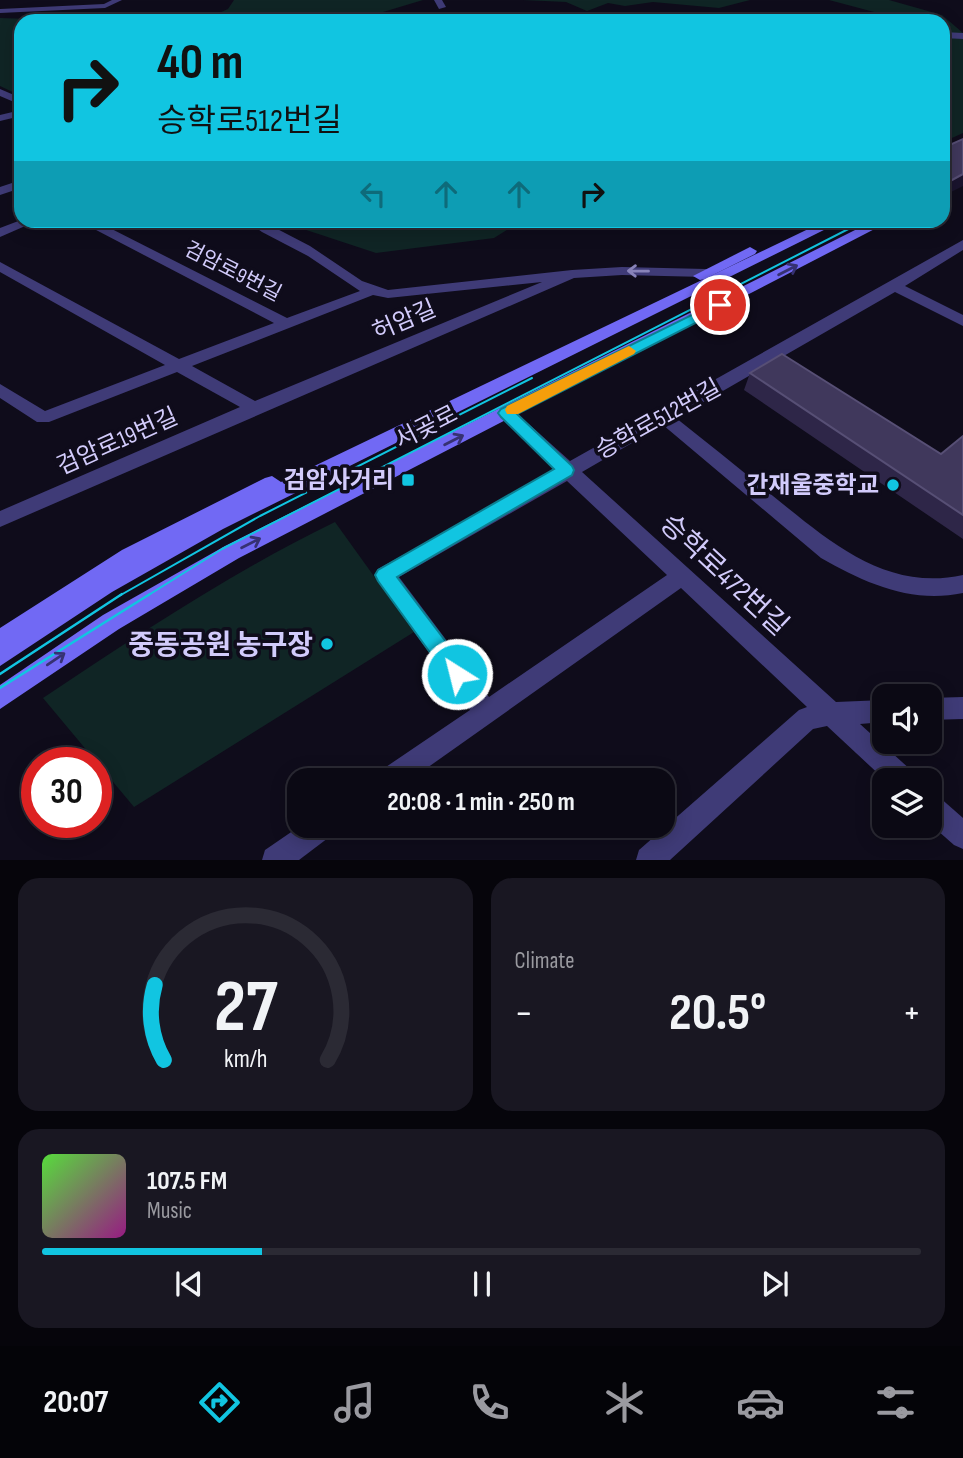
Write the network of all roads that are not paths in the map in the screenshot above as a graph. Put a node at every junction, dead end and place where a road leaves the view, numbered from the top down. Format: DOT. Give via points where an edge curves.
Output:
graph roads {
  1 [pos="59,0"];
  2 [pos="118,0"];
  3 [pos="52,7"];
  4 [pos="0,11"];
  5 [pos="99,228"];
  6 [pos="261,228"];
  7 [pos="797,228"];
  8 [pos="822,228"];
  9 [pos="870,228"];
  10 [pos="959,251"];
  11 [pos="0,266"];
  12 [pos="706,273"];
  13 [pos="572,274"];
  14 [pos="895,286"];
  15 [pos="369,292"];
  16 [pos="963,321"];
  17 [pos="287,324"];
  18 [pos="180,366"];
  19 [pos="0,390"];
  20 [pos="254,408"];
  21 [pos="506,413"];
  22 [pos="663,416"];
  23 [pos="566,470"];
  24 [pos="0,519"];
  25 [pos="681,576"];
  26 [pos="963,584"];
  27 [pos="0,640"];
  28 [pos="0,656"];
  29 [pos="0,698"];
  30 [pos="963,708"];
  31 [pos="942,709"];
  32 [pos="872,712"];
  33 [pos="486,713"];
  34 [pos="830,714"];
  35 [pos="406,768"];
  36 [pos="890,768"];
  37 [pos="942,817"];
  38 [pos="963,836"];
  39 [pos="306,838"];
  40 [pos="275,859"];
  41 [pos="649,859"];
  1 -- 3 [label="street"];
  2 -- 3 [label="street" via="105,6"];
  3 -- 4 [label="street"];
  5 -- 17 [label="street, 검암로9번길"];
  6 -- 15 [label="street, 허암길" via="313,253"];
  7 -- 12 [label="main road, 서곶로"];
  8 -- 28 [label="main road, 서곶로" via="179,544 107,584"];
  21 -- 9 [label="main road, 서곶로, one-way"];
  10 -- 14 [label="street, 승학로512번길"];
  11 -- 18 [label="street"];
  12 -- 13 [label="street, 허암길, one-way"];
  12 -- 27 [label="main road, 서곶로" via="206,515 129,556"];
  13 -- 15 [label="street, 허암길" via="388,295"];
  13 -- 20 [label="street, 허암길"];
  14 -- 16 [label="street"];
  14 -- 22 [label="street, 승학로512번길"];
  15 -- 17 [label="street, 허암길"];
  17 -- 18 [label="street, 허암길"];
  18 -- 19 [label="street" via="43,418"];
  18 -- 20 [label="street"];
  20 -- 24 [label="street, 검암로19번길"];
  21 -- 23 [label="street, 승학로472번길"];
  29 -- 21 [label="main road, 서곶로, one-way" via="111,622 232,552"];
  22 -- 23 [label="street, 승학로512번길"];
  22 -- 26 [label="street" via="828,552 857,569 896,584 930,590"];
  23 -- 25 [label="street, 승학로472번길"];
  23 -- 33 [label="street, 승학로512번길" via="385,575"];
  25 -- 33 [label="street"];
  25 -- 34 [label="street, 승학로472번길"];
  30 -- 31 [label="street"];
  32 -- 34 [label="street"];
  33 -- 35 [label="street"];
  34 -- 36 [label="street, 승학로472번길"];
  34 -- 41 [label="street" via="807,718"];
  37 -- 38 [label="street"];
  39 -- 40 [label="street"];
}
